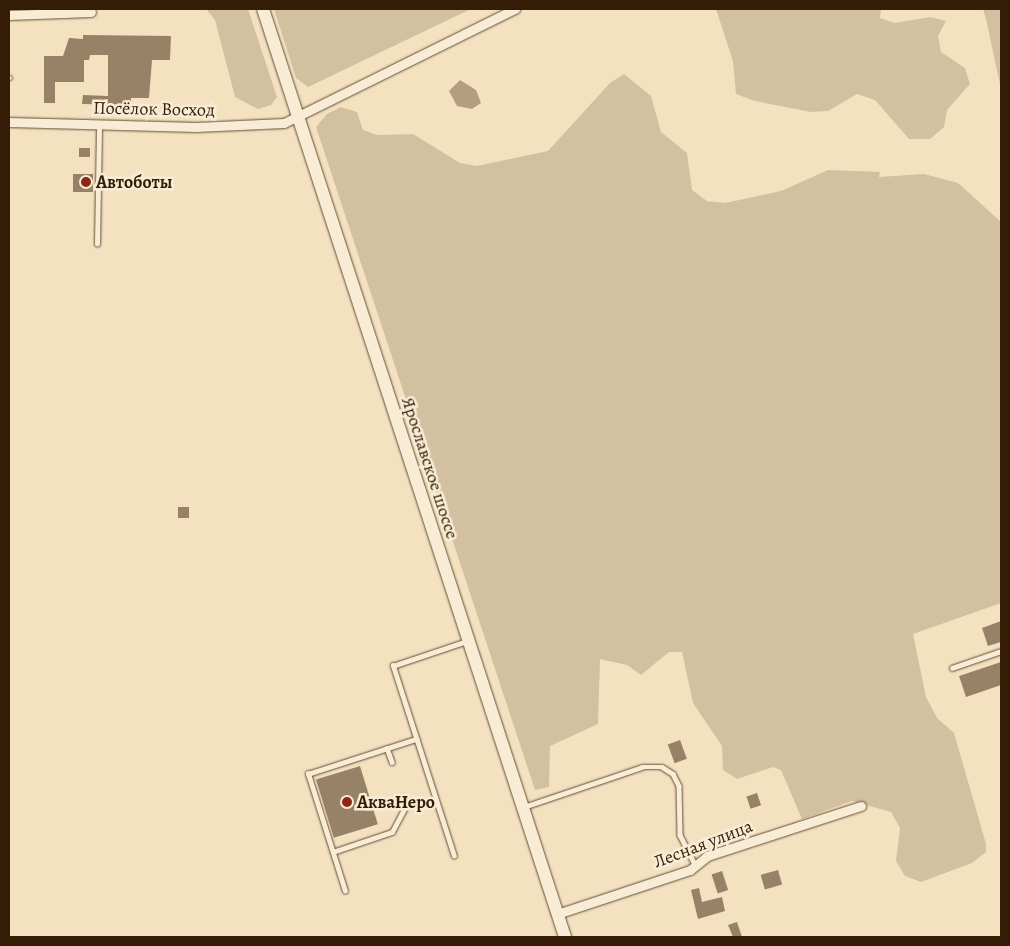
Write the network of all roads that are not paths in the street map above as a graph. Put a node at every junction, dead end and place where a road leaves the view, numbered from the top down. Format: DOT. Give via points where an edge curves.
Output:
graph roads {
  1 [pos="262,9"];
  2 [pos="515,9"];
  3 [pos="91,12"];
  4 [pos="9,15"];
  5 [pos="298,117"];
  6 [pos="9,122"];
  7 [pos="99,125"];
  8 [pos="97,244"];
  9 [pos="468,641"];
  10 [pos="1001,651"];
  11 [pos="952,668"];
  12 [pos="416,739"];
  13 [pos="387,748"];
  14 [pos="392,762"];
  15 [pos="403,798"];
  16 [pos="861,806"];
  17 [pos="523,807"];
  18 [pos="333,852"];
  19 [pos="454,856"];
  20 [pos="695,866"];
  21 [pos="345,891"];
  22 [pos="557,914"];
  23 [pos="565,937"];
  1 -- 5 [label="main road, Ярославское шоссе"];
  2 -- 5 [label="street, Посёлок Восход"];
  3 -- 4 [label="street"];
  5 -- 7 [label="street, Посёлок Восход" via="284,124 196,128"];
  5 -- 9 [label="main road, Ярославское шоссе"];
  6 -- 7 [label="street, Посёлок Восход"];
  7 -- 8 [label="lane"];
  9 -- 12 [label="lane" via="392,666"];
  9 -- 17 [label="main road, Ярославское шоссе"];
  10 -- 11 [label="lane"];
  12 -- 13 [label="lane"];
  12 -- 19 [label="lane"];
  13 -- 14 [label="lane"];
  13 -- 18 [label="lane" via="308,774"];
  15 -- 18 [label="lane" via="406,806 392,832"];
  16 -- 20 [label="street, Лесная улица" via="707,856"];
  17 -- 20 [label="lane" via="642,767 662,767 673,774 679,786 680,835"];
  17 -- 22 [label="main road, Ярославское шоссе"];
  18 -- 21 [label="lane"];
  20 -- 22 [label="street, Лесная улица"];
  22 -- 23 [label="main road, Ярославское шоссе"];
}
